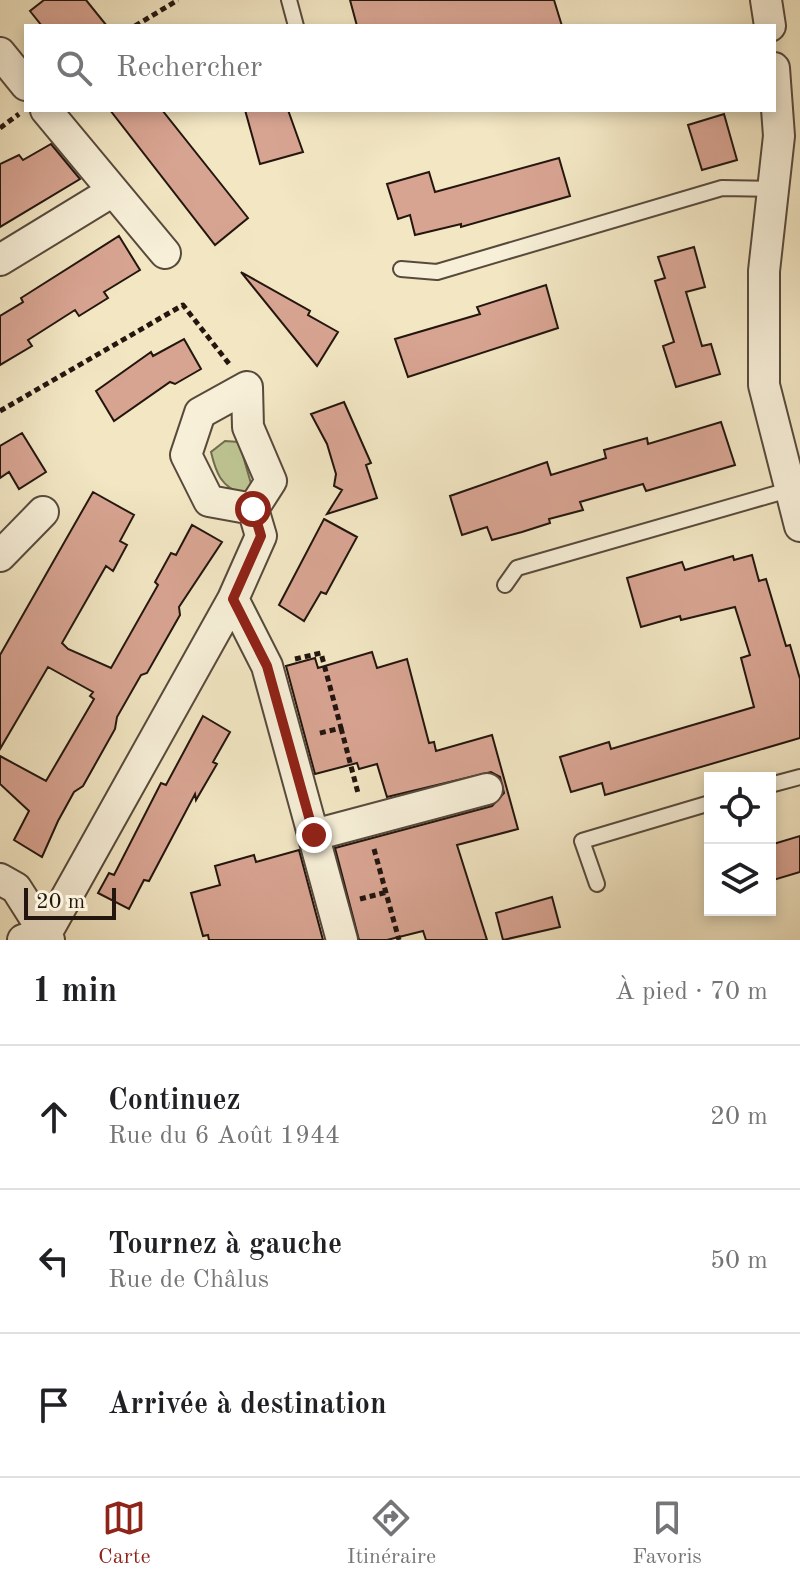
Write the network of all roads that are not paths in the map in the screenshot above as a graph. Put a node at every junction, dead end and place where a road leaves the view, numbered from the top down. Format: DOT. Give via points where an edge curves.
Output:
graph roads {
  1 [pos="289,0"];
  2 [pos="766,0"];
  3 [pos="295,24"];
  4 [pos="770,24"];
  5 [pos="0,53"];
  6 [pos="24,83"];
  7 [pos="776,95"];
  8 [pos="48,112"];
  9 [pos="787,190"];
  10 [pos="113,191"];
  11 [pos="165,253"];
  12 [pos="0,260"];
  13 [pos="401,269"];
  14 [pos="795,488"];
  15 [pos="253,509"];
  16 [pos="43,512"];
  17 [pos="800,526"];
  18 [pos="0,556"];
  19 [pos="505,585"];
  20 [pos="233,599"];
  21 [pos="800,777"];
  22 [pos="776,783"];
  23 [pos="487,789"];
  24 [pos="704,805"];
  25 [pos="314,835"];
  26 [pos="0,879"];
  27 [pos="597,884"];
  28 [pos="40,937"];
  29 [pos="342,940"];
  1 -- 3 [label="lane"];
  2 -- 4 [label="street"];
  5 -- 6 [label="street"];
  7 -- 9 [label="street"];
  8 -- 10 [label="street"];
  9 -- 13 [label="lane" via="722,188 437,272"];
  9 -- 14 [label="street" via="764,271 764,385"];
  10 -- 11 [label="street"];
  10 -- 12 [label="street"];
  14 -- 17 [label="street"];
  14 -- 19 [label="lane" via="517,568"];
  15 -- 15 [label="street" via="209,501 186,455 200,413 247,387 248,427 271,481"];
  15 -- 20 [label="street" via="261,536"];
  16 -- 18 [label="street"];
  20 -- 25 [label="street" via="267,666"];
  20 -- 28 [label="street"];
  21 -- 22 [label="lane"];
  23 -- 25 [label="street"];
  24 -- 27 [label="lane" via="582,841"];
  25 -- 29 [label="street"];
  26 -- 28 [label="street" via="16,888"];
}
